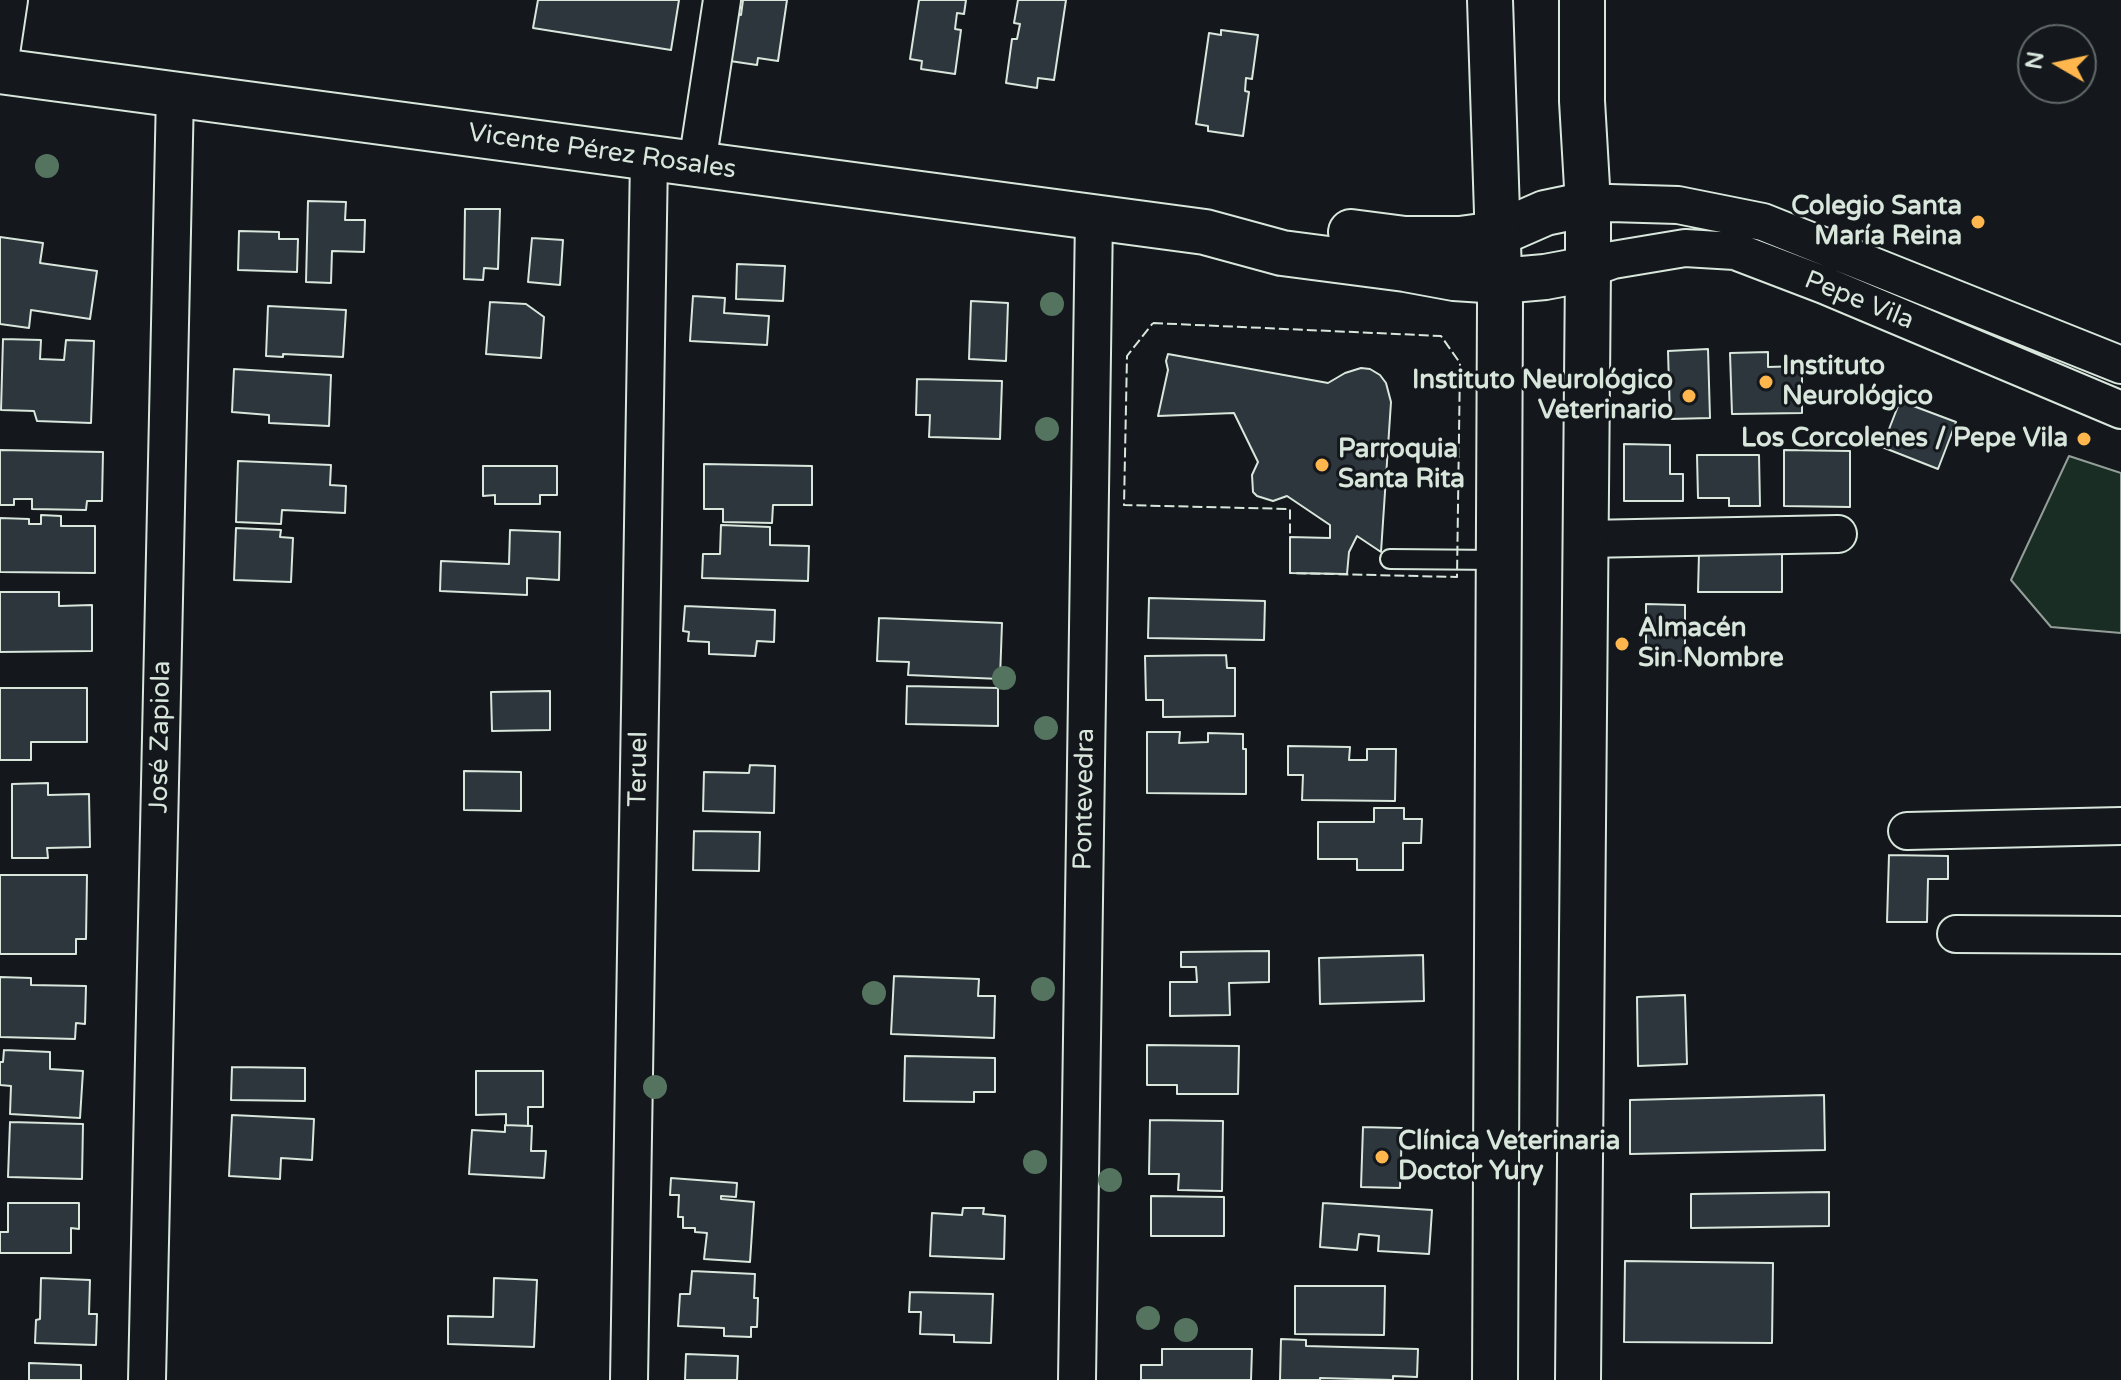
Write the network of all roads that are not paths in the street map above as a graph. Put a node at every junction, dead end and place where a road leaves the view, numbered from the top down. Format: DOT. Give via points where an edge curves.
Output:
graph roads {
  1 [pos="9,0"];
  2 [pos="722,0"];
  3 [pos="1490,0"];
  4 [pos="1582,0"];
  5 [pos="0,60"];
  6 [pos="0,71"];
  7 [pos="175,94"];
  8 [pos="649,158"];
  9 [pos="697,164"];
  10 [pos="1588,204"];
  11 [pos="1094,217"];
  12 [pos="1205,232"];
  13 [pos="1497,234"];
  14 [pos="1588,269"];
  15 [pos="1500,281"];
  16 [pos="2121,365"];
  17 [pos="2121,410"];
  18 [pos="1838,534"];
  19 [pos="1586,539"];
  20 [pos="1390,559"];
  21 [pos="1498,560"];
  22 [pos="2121,826"];
  23 [pos="1907,831"];
  24 [pos="1956,934"];
  25 [pos="2121,935"];
  26 [pos="147,1380"];
  27 [pos="629,1380"];
  28 [pos="1077,1380"];
  29 [pos="1495,1380"];
  30 [pos="1578,1380"];
  1 -- 5 [label="street"];
  2 -- 9 [label="street"];
  3 -- 13 [label="main road"];
  4 -- 10 [label="main road"];
  6 -- 7 [label="main road, Vicente Pérez Rosales"];
  7 -- 8 [label="main road, Vicente Pérez Rosales"];
  7 -- 26 [label="street, José Zapiola"];
  8 -- 9 [label="main road, Vicente Pérez Rosales"];
  8 -- 27 [label="street, Teruel"];
  9 -- 11 [label="main road, Vicente Pérez Rosales"];
  10 -- 13 [label="main road, Vicente Pérez Rosales" via="1545,213"];
  10 -- 14 [label="main road"];
  10 -- 16 [label="street, Pepe Vila" via="1678,205 1763,222"];
  11 -- 12 [label="main road, Vicente Pérez Rosales"];
  11 -- 28 [label="street, Pontevedra"];
  12 -- 13 [label="main road, Vicente Pérez Rosales" via="1287,224 1405,239"];
  12 -- 15 [label="main road, Vicente Pérez Rosales" via="1282,253"];
  13 -- 15 [label="main road"];
  14 -- 15 [label="main road, Vicente Pérez Rosales"];
  14 -- 17 [label="street, Pepe Vila" via="1685,248 1735,251"];
  14 -- 19 [label="main road"];
  15 -- 21 [label="main road"];
  18 -- 19 [label="street"];
  19 -- 30 [label="main road"];
  20 -- 21 [label="lane"];
  21 -- 29 [label="main road"];
  22 -- 23 [label="street"];
  24 -- 25 [label="street"];
}
